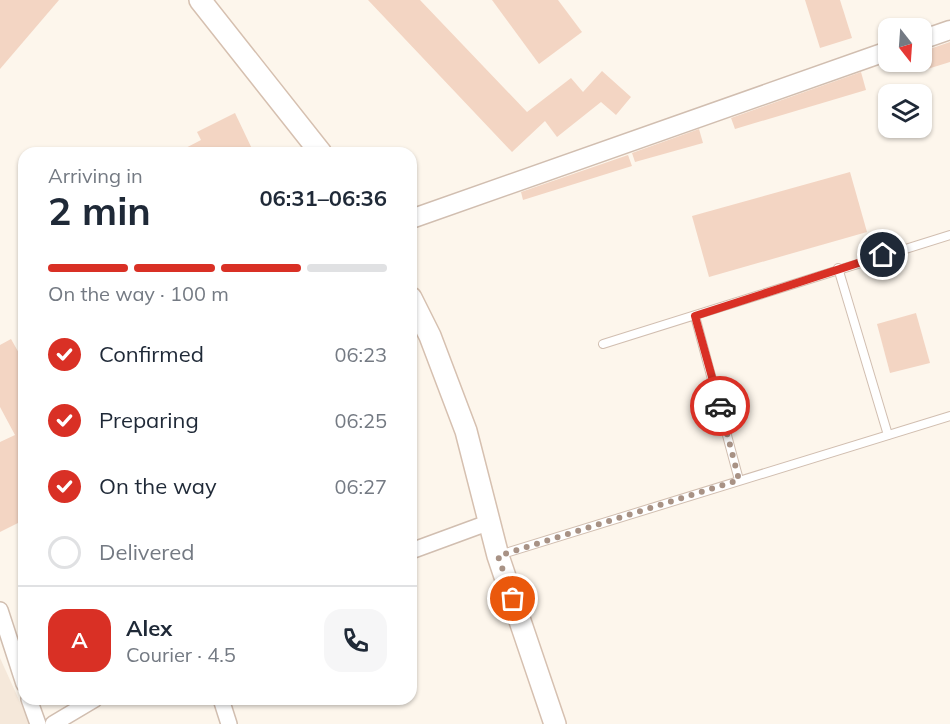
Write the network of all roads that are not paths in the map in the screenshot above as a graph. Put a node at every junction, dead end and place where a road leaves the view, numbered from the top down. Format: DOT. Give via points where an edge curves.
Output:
graph roads {
  1 [pos="200,0"];
  2 [pos="950,30"];
  3 [pos="932,36"];
  4 [pos="878,55"];
  5 [pos="316,147"];
  6 [pos="417,217"];
  7 [pos="950,236"];
  8 [pos="838,268"];
  9 [pos="417,310"];
  10 [pos="695,316"];
  11 [pos="603,344"];
  12 [pos="950,416"];
  13 [pos="888,435"];
  14 [pos="739,480"];
  15 [pos="490,522"];
  16 [pos="417,549"];
  17 [pos="498,556"];
  18 [pos="0,610"];
  19 [pos="18,666"];
  20 [pos="31,705"];
  21 [pos="85,705"];
  22 [pos="223,705"];
  23 [pos="38,724"];
  24 [pos="53,724"];
  25 [pos="229,724"];
  26 [pos="555,724"];
  1 -- 5 [label="main road"];
  2 -- 3 [label="street"];
  4 -- 6 [label="street"];
  7 -- 8 [label="lane"];
  8 -- 10 [label="lane"];
  8 -- 13 [label="lane"];
  9 -- 15 [label="main road" via="466,431"];
  10 -- 11 [label="lane"];
  10 -- 14 [label="lane"];
  12 -- 13 [label="lane"];
  13 -- 14 [label="lane"];
  14 -- 17 [label="lane"];
  15 -- 16 [label="street"];
  15 -- 17 [label="main road"];
  17 -- 26 [label="main road"];
  18 -- 19 [label="street"];
  20 -- 23 [label="street"];
  21 -- 24 [label="street"];
  22 -- 25 [label="street"];
}
